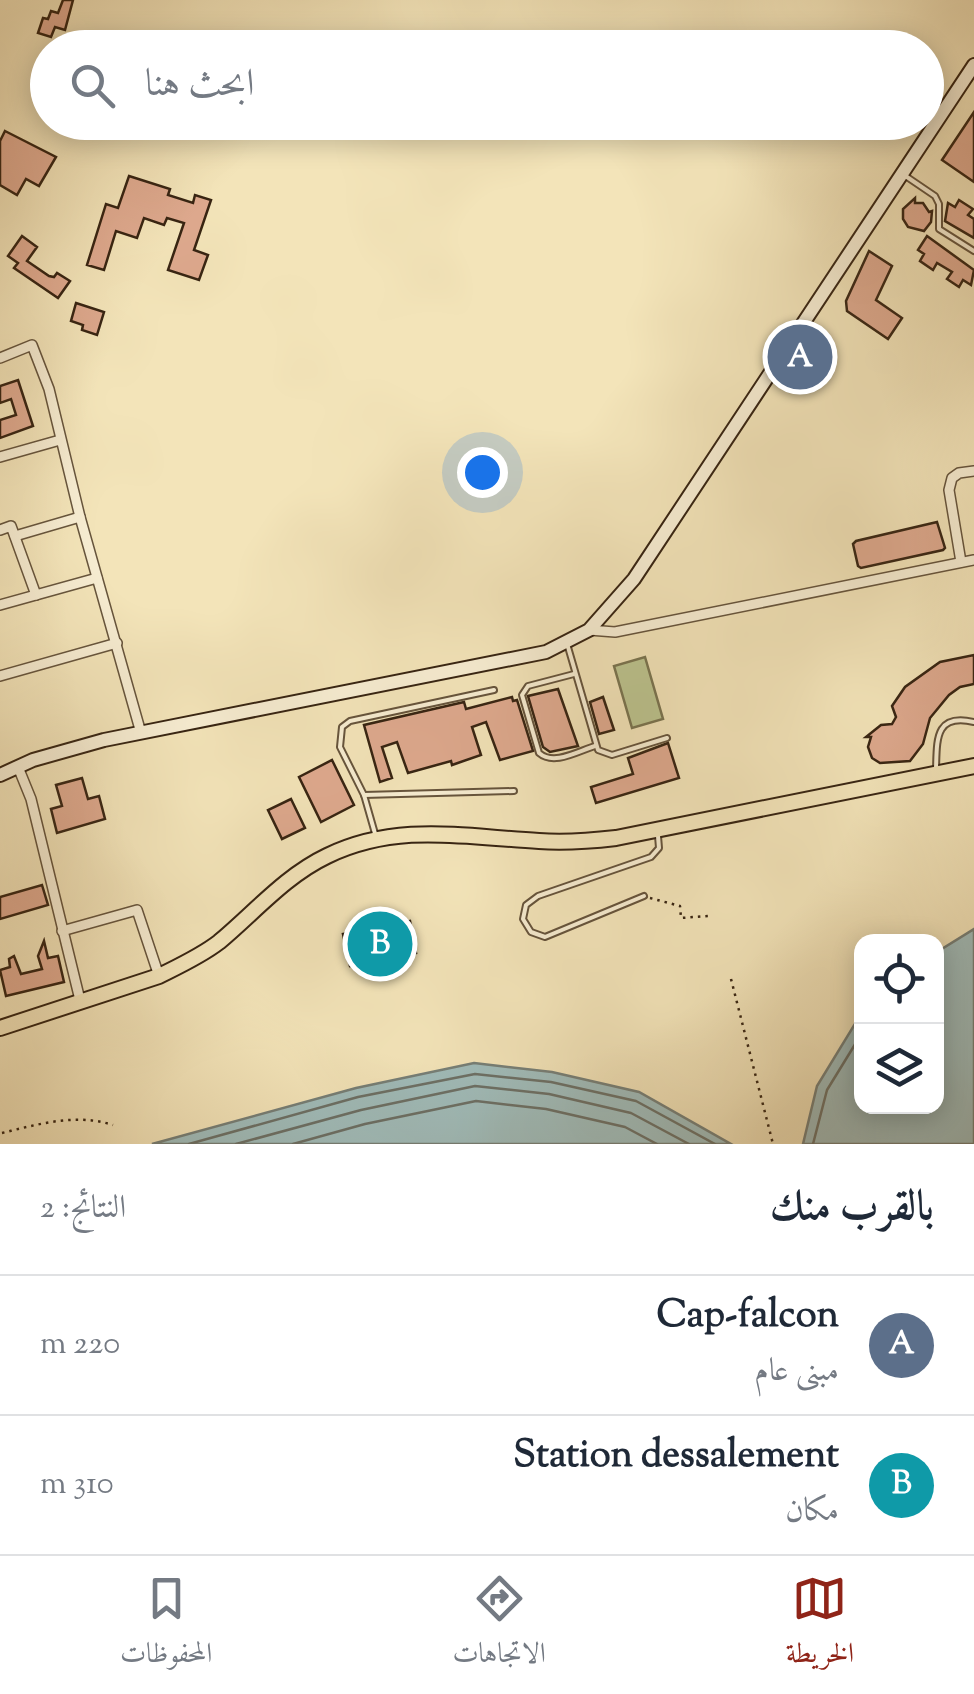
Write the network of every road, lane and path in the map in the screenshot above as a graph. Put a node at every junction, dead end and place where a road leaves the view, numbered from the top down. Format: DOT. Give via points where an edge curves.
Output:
graph roads {
  1 [pos="974,65"];
  2 [pos="944,110"];
  3 [pos="924,140"];
  4 [pos="901,174"];
  5 [pos="974,251"];
  6 [pos="0,358"];
  7 [pos="60,440"];
  8 [pos="0,458"];
  9 [pos="974,470"];
  10 [pos="80,517"];
  11 [pos="0,530"];
  12 [pos="15,536"];
  13 [pos="974,560"];
  14 [pos="961,562"];
  15 [pos="98,578"];
  16 [pos="36,595"];
  17 [pos="0,605"];
  18 [pos="589,630"];
  19 [pos="567,642"];
  20 [pos="117,643"];
  21 [pos="575,674"];
  22 [pos="0,676"];
  23 [pos="494,690"];
  24 [pos="974,722"];
  25 [pos="141,732"];
  26 [pos="667,738"];
  27 [pos="595,746"];
  28 [pos="974,766"];
  29 [pos="18,767"];
  30 [pos="936,774"];
  31 [pos="0,775"];
  32 [pos="514,791"];
  33 [pos="364,795"];
  34 [pos="658,831"];
  35 [pos="376,837"];
  36 [pos="644,896"];
  37 [pos="708,916"];
  38 [pos="62,930"];
  39 [pos="159,976"];
  40 [pos="732,980"];
  41 [pos="80,1000"];
  42 [pos="0,1028"];
  43 [pos="113,1125"];
  44 [pos="2,1133"];
  45 [pos="772,1144"];
  1 -- 2 [label="main road"];
  3 -- 4 [label="main road"];
  4 -- 5 [label="lane" via="935,196 939,229"];
  4 -- 18 [label="main road" via="634,579"];
  6 -- 7 [label="street" via="32,345"];
  7 -- 8 [label="street"];
  7 -- 10 [label="street"];
  9 -- 14 [label="street" via="952,478 949,490"];
  10 -- 12 [label="street"];
  10 -- 15 [label="street"];
  11 -- 12 [label="street" via="11,526"];
  12 -- 16 [label="street"];
  13 -- 14 [label="street"];
  14 -- 18 [label="street" via="615,632"];
  15 -- 16 [label="street"];
  15 -- 20 [label="street"];
  16 -- 17 [label="street"];
  18 -- 19 [label="main road"];
  19 -- 21 [label="lane"];
  19 -- 25 [label="main road" via="522,658"];
  20 -- 22 [label="street"];
  20 -- 25 [label="street"];
  21 -- 27 [label="lane"];
  21 -- 27 [label="lane" via="528,686 522,696 545,758"];
  23 -- 33 [label="lane" via="346,724 339,742"];
  24 -- 30 [label="lane" via="943,725"];
  25 -- 29 [label="main road"];
  26 -- 27 [label="lane" via="612,755"];
  28 -- 30 [label="main road"];
  29 -- 31 [label="main road"];
  29 -- 38 [label="street"];
  30 -- 34 [label="main road"];
  32 -- 33 [label="lane"];
  33 -- 35 [label="lane"];
  34 -- 35 [label="main road" via="574,842"];
  34 -- 36 [label="lane" via="654,854 538,896 526,905 524,920 545,937"];
  35 -- 39 [label="main road" via="294,876 216,944"];
  36 -- 37 [label="path" via="675,902 681,918"];
  38 -- 39 [label="street" via="137,910"];
  38 -- 41 [label="street"];
  39 -- 41 [label="main road"];
  40 -- 45 [label="path"];
  41 -- 42 [label="main road"];
  43 -- 44 [label="path" via="52,1121"];
}
